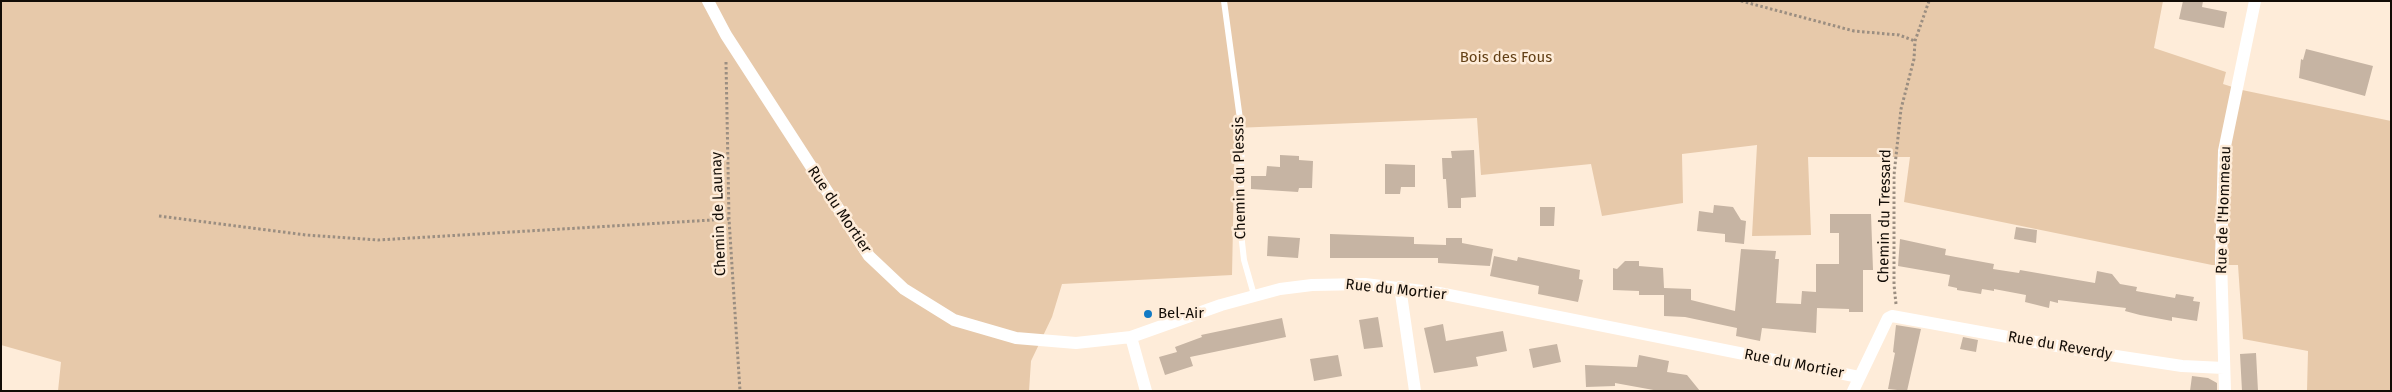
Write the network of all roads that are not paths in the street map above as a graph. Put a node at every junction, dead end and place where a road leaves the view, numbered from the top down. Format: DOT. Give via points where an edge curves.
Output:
graph roads {
  1 [pos="708,1"];
  2 [pos="1224,1"];
  3 [pos="2255,1"];
  4 [pos="1400,288"];
  5 [pos="1254,295"];
  6 [pos="1131,337"];
  7 [pos="2224,368"];
  8 [pos="1859,377"];
  9 [pos="1146,391"];
  10 [pos="1414,391"];
  11 [pos="1853,391"];
  12 [pos="2225,391"];
  1 -- 6 [label="street, Rue du Mortier" via="726,35 869,256 904,289 954,320 1016,338 1076,343"];
  2 -- 5 [label="lane, Chemin du Plessis" via="1242,134 1241,233 1244,260"];
  3 -- 7 [label="street, Rue de l'Hommeau" via="2224,151 2221,260"];
  4 -- 5 [label="street, Rue du Mortier" via="1312,284"];
  4 -- 8 [label="street, Rue du Mortier" via="1439,293"];
  4 -- 10 [label="street"];
  5 -- 6 [label="street, Rue du Mortier"];
  6 -- 9 [label="street"];
  7 -- 8 [label="street, Rue du Reverdy" via="2182,366 2096,353 1898,315 1888,318"];
  7 -- 12 [label="street, Rue de l'Hommeau"];
  8 -- 11 [label="street"];
}
